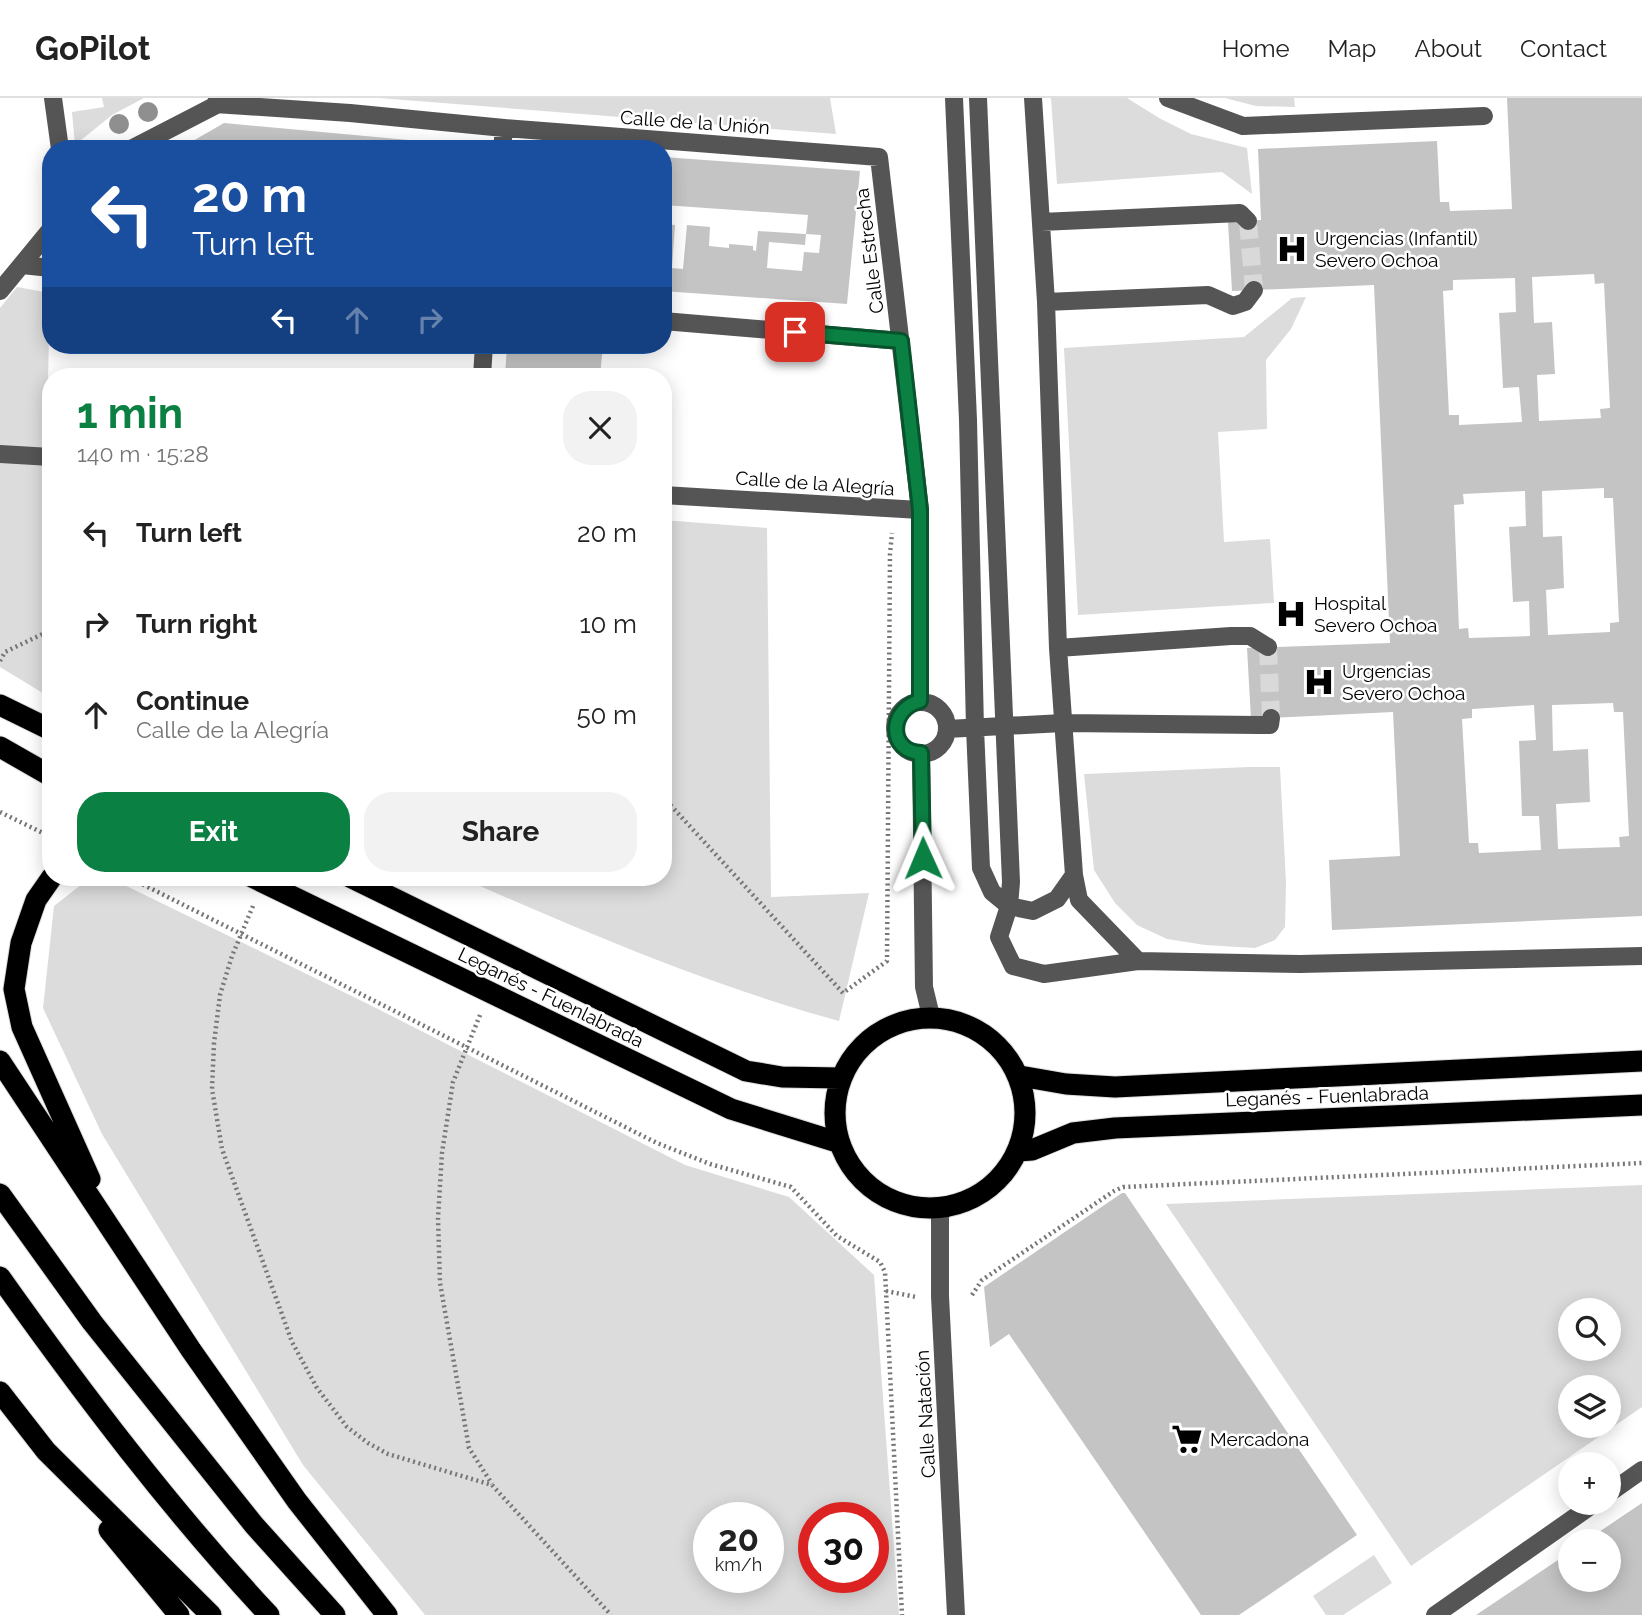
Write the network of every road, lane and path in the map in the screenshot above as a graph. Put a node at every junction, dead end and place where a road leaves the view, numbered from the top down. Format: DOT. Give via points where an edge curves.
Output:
graph roads {
  1 [pos="54,98"];
  2 [pos="234,98"];
  3 [pos="954,98"];
  4 [pos="978,98"];
  5 [pos="1033,98"];
  6 [pos="1168,98"];
  7 [pos="215,104"];
  8 [pos="1484,116"];
  9 [pos="504,128"];
  10 [pos="59,140"];
  11 [pos="148,140"];
  12 [pos="503,140"];
  13 [pos="659,140"];
  14 [pos="672,141"];
  15 [pos="878,157"];
  16 [pos="1248,220"];
  17 [pos="1041,222"];
  18 [pos="42,240"];
  19 [pos="22,265"];
  20 [pos="42,267"];
  21 [pos="1254,290"];
  22 [pos="0,291"];
  23 [pos="1046,302"];
  24 [pos="672,322"];
  25 [pos="901,341"];
  26 [pos="0,454"];
  27 [pos="42,456"];
  28 [pos="672,496"];
  29 [pos="894,508"];
  30 [pos="920,510"];
  31 [pos="42,634"];
  32 [pos="1058,648"];
  33 [pos="1268,648"];
  34 [pos="0,661"];
  35 [pos="920,701"];
  36 [pos="0,705"];
  37 [pos="1271,718"];
  38 [pos="1063,723"];
  39 [pos="42,726"];
  40 [pos="1004,726"];
  41 [pos="975,728"];
  42 [pos="947,729"];
  43 [pos="0,747"];
  44 [pos="921,753"];
  45 [pos="42,771"];
  46 [pos="672,807"];
  47 [pos="0,812"];
  48 [pos="42,833"];
  49 [pos="1074,874"];
  50 [pos="46,886"];
  51 [pos="146,886"];
  52 [pos="256,886"];
  53 [pos="270,886"];
  54 [pos="367,886"];
  55 [pos="1009,906"];
  56 [pos="240,934"];
  57 [pos="1642,956"];
  58 [pos="1138,961"];
  59 [pos="490,993"];
  60 [pos="931,1016"];
  61 [pos="465,1048"];
  62 [pos="0,1061"];
  63 [pos="1642,1062"];
  64 [pos="1020,1076"];
  65 [pos="840,1078"];
  66 [pos="1642,1105"];
  67 [pos="837,1142"];
  68 [pos="1018,1151"];
  69 [pos="1642,1163"];
  70 [pos="0,1194"];
  71 [pos="940,1210"];
  72 [pos="116,1238"];
  73 [pos="0,1277"];
  74 [pos="886,1291"];
  75 [pos="972,1295"];
  76 [pos="920,1297"];
  77 [pos="0,1392"];
  78 [pos="46,1451"];
  79 [pos="1642,1470"];
  80 [pos="492,1485"];
  81 [pos="1621,1485"];
  82 [pos="1578,1515"];
  83 [pos="179,1615"];
  84 [pos="211,1615"];
  85 [pos="269,1615"];
  86 [pos="335,1615"];
  87 [pos="387,1615"];
  88 [pos="611,1615"];
  89 [pos="902,1615"];
  90 [pos="956,1615"];
  91 [pos="1435,1615"];
  1 -- 10 [label="street"];
  2 -- 7 [label="street"];
  3 -- 41 [label="street"];
  4 -- 40 [label="street"];
  5 -- 17 [label="street"];
  6 -- 8 [label="street" via="1243,126"];
  7 -- 9 [label="street, Calle de la Unión"];
  7 -- 11 [label="street"];
  9 -- 12 [label="street"];
  9 -- 13 [label="street, Calle de la Unión"];
  14 -- 15 [label="street, Calle de la Unión"];
  15 -- 25 [label="street, Calle Estrecha"];
  16 -- 17 [label="street" via="1240,213"];
  17 -- 23 [label="street"];
  18 -- 19 [label="street"];
  19 -- 20 [label="street"];
  19 -- 22 [label="street"];
  21 -- 23 [label="street" via="1245,302 1233,306 1208,295"];
  23 -- 32 [label="street"];
  24 -- 25 [label="street"];
  25 -- 30 [label="street, Calle de la Alegría"];
  26 -- 27 [label="street"];
  28 -- 29 [label="street, Calle de la Alegría"];
  29 -- 30 [label="street, Calle de la Alegría"];
  29 -- 46 [label="path" via="887,961 843,993"];
  30 -- 35 [label="street"];
  31 -- 34 [label="path" via="5,652"];
  32 -- 33 [label="street" via="1250,636"];
  32 -- 38 [label="street"];
  35 -- 42 [label="street" via="937,706"];
  35 -- 44 [label="street" via="904,708 895,730 902,745"];
  36 -- 39 [label="highway"];
  37 -- 38 [label="street" via="1270,724 1237,726"];
  38 -- 40 [label="street"];
  38 -- 49 [label="street"];
  40 -- 41 [label="street"];
  40 -- 55 [label="street"];
  41 -- 42 [label="street"];
  41 -- 55 [label="street" via="981,868 992,892"];
  42 -- 44 [label="street" via="940,745"];
  43 -- 45 [label="highway"];
  44 -- 60 [label="street" via="924,987"];
  47 -- 48 [label="path"];
  49 -- 55 [label="street" via="1057,899 1033,911"];
  49 -- 58 [label="street" via="1079,900"];
  50 -- 72 [label="highway" via="21,943 14,989 22,1027"];
  51 -- 56 [label="path"];
  52 -- 56 [label="path"];
  53 -- 59 [label="highway, Leganés - Fuenlabrada"];
  54 -- 65 [label="highway, Leganés - Fuenlabrada" via="746,1071"];
  55 -- 58 [label="street" via="999,937 1013,966 1044,974"];
  56 -- 61 [label="path"];
  56 -- 80 [label="path" via="216,1019 212,1089 216,1125 292,1342 331,1408 368,1443 388,1454"];
  57 -- 58 [label="street" via="1300,964"];
  59 -- 61 [label="path"];
  59 -- 67 [label="highway, Leganés - Fuenlabrada" via="731,1109"];
  60 -- 64 [label="highway" via="963,1022 991,1038"];
  60 -- 65 [label="highway" via="899,1021 870,1037"];
  61 -- 74 [label="path" via="683,1155 791,1187 837,1236 880,1262"];
  61 -- 80 [label="path" via="453,1082 442,1153 440,1283 469,1448"];
  62 -- 72 [label="highway"];
  63 -- 64 [label="highway, Leganés - Fuenlabrada" via="1115,1087"];
  64 -- 68 [label="highway" via="1026,1122"];
  65 -- 67 [label="highway"];
  66 -- 68 [label="highway, Leganés - Fuenlabrada" via="1115,1128 1073,1133"];
  67 -- 71 [label="highway" via="864,1182 882,1194 909,1206"];
  68 -- 71 [label="highway" via="1003,1177 979,1196"];
  69 -- 75 [label="path" via="1123,1187 982,1280"];
  70 -- 86 [label="highway" via="117,1354 254,1525"];
  71 -- 90 [label="street, Calle Natación"];
  72 -- 87 [label="highway" via="297,1501"];
  73 -- 85 [label="highway" via="53,1352 217,1559"];
  74 -- 76 [label="path"];
  74 -- 89 [label="path"];
  77 -- 78 [label="highway"];
  78 -- 83 [label="highway"];
  78 -- 84 [label="highway"];
  79 -- 81 [label="street"];
  80 -- 88 [label="path"];
  82 -- 91 [label="street"];
}
